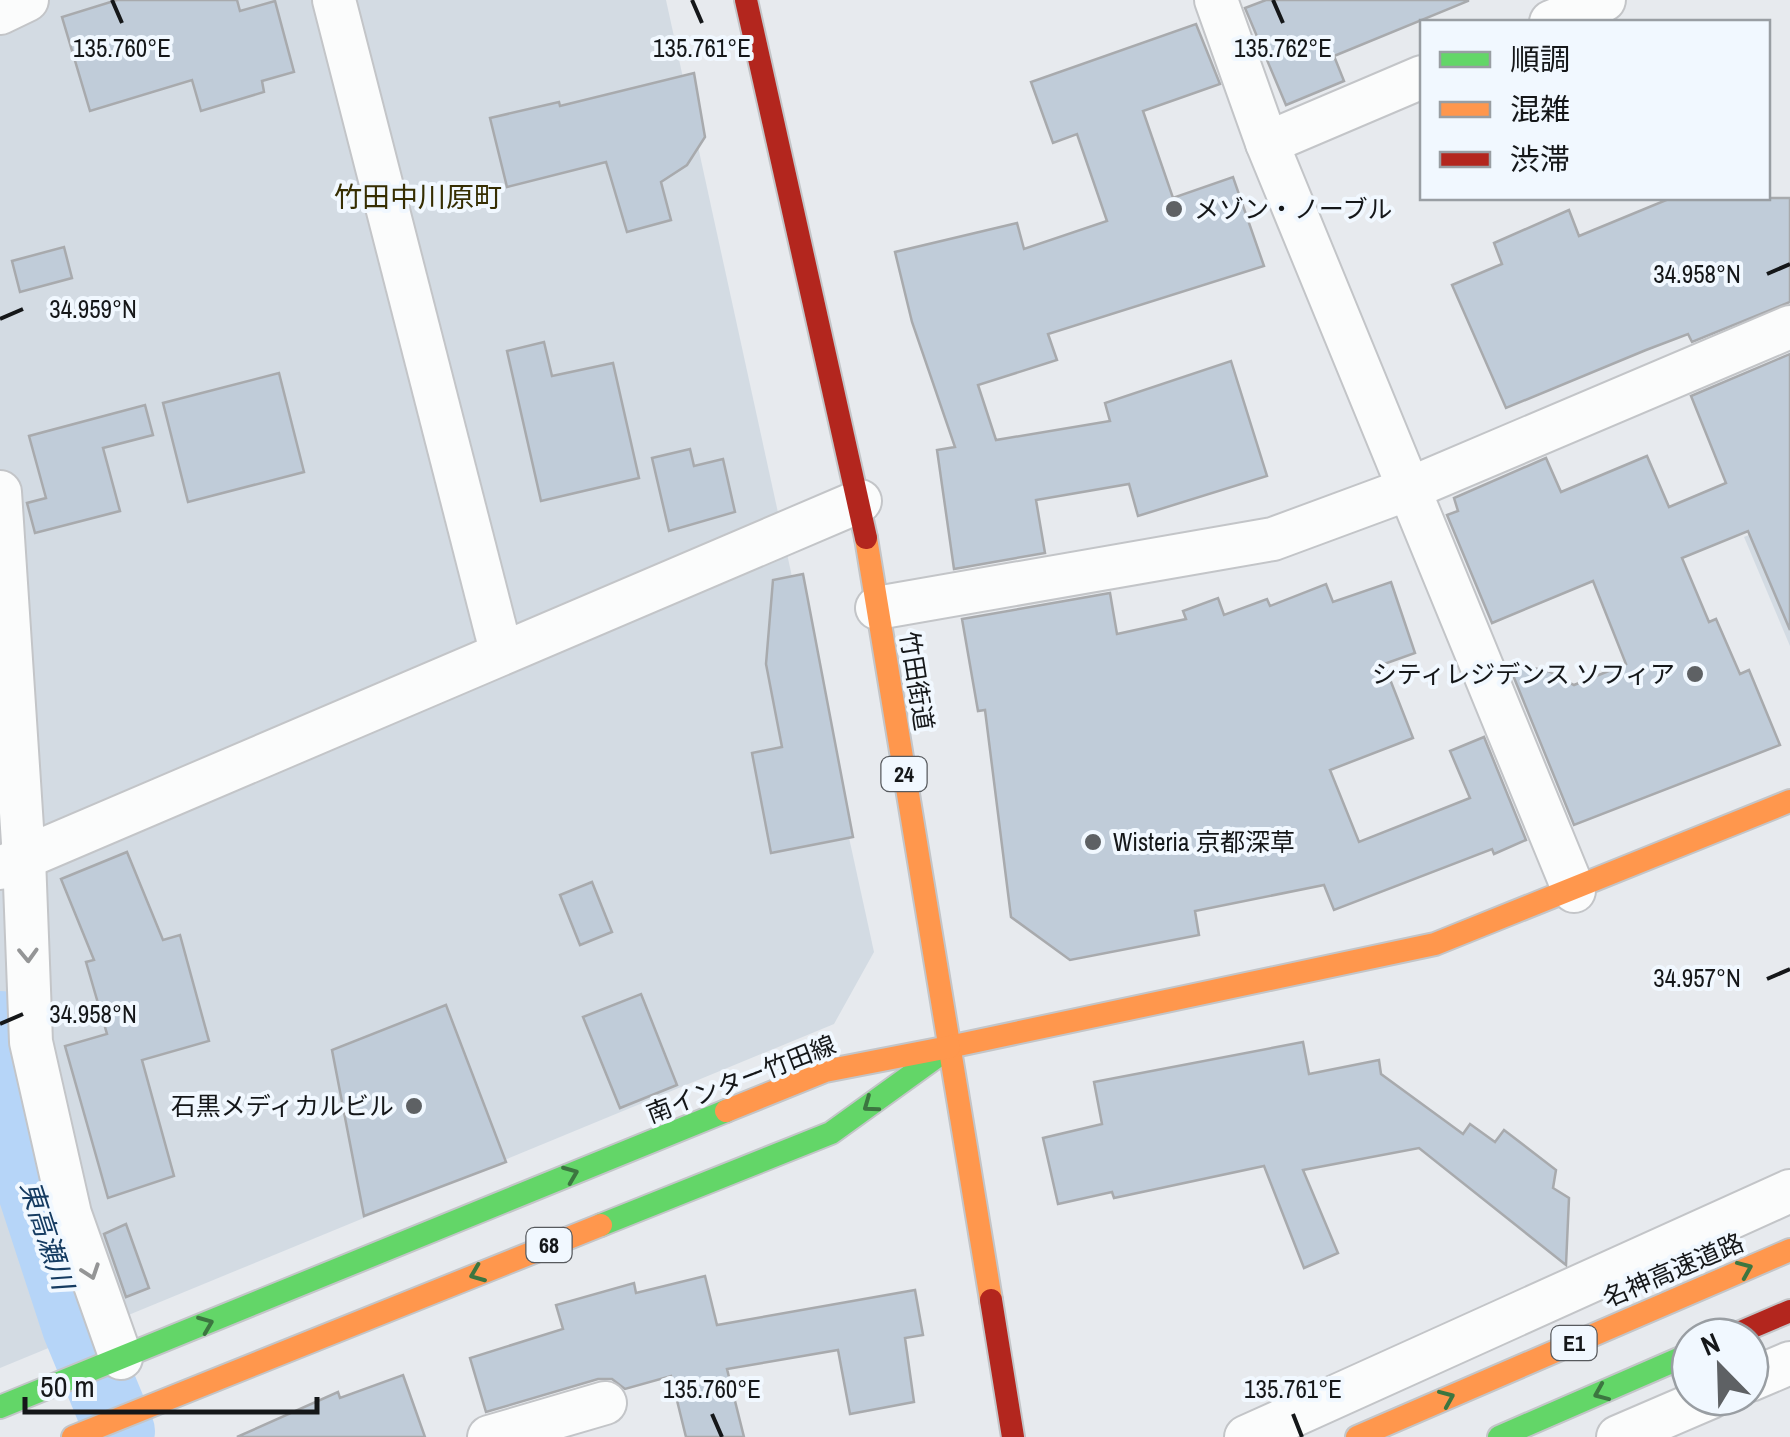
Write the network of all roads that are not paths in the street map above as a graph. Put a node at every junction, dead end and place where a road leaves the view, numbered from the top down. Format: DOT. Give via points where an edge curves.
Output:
graph roads {
  1 [pos="28,0"];
  2 [pos="334,0"];
  3 [pos="746,0"];
  4 [pos="1216,0"];
  5 [pos="1604,0"];
  6 [pos="0,13"];
  7 [pos="1555,20"];
  8 [pos="1420,78"];
  9 [pos="1267,143"];
  10 [pos="1790,327"];
  11 [pos="1411,488"];
  12 [pos="0,492"];
  13 [pos="860,501"];
  14 [pos="877,608"];
  15 [pos="501,650"];
  16 [pos="1790,802"];
  17 [pos="12,863"];
  18 [pos="1574,891"];
  19 [pos="949,1048"];
  20 [pos="1790,1191"];
  21 [pos="1790,1250"];
  22 [pos="118,1359"];
  23 [pos="1670,1363"];
  24 [pos="0,1381"];
  25 [pos="605,1403"];
  26 [pos="5,1405"];
  27 [pos="1670,1415"];
  28 [pos="146,1419"];
  29 [pos="91,1432"];
  30 [pos="489,1437"];
  31 [pos="1014,1437"];
  32 [pos="1246,1437"];
  33 [pos="1357,1437"];
  34 [pos="1498,1437"];
  35 [pos="1618,1437"];
  1 -- 6 [label="street"];
  2 -- 15 [label="street"];
  3 -- 13 [label="main road, 竹田街道 / 24"];
  4 -- 9 [label="street"];
  5 -- 7 [label="street"];
  8 -- 9 [label="street"];
  9 -- 11 [label="street"];
  10 -- 11 [label="street"];
  11 -- 14 [label="street" via="1273,538"];
  11 -- 18 [label="street"];
  12 -- 17 [label="street"];
  13 -- 14 [label="main road, 竹田街道 / 24"];
  13 -- 15 [label="street"];
  14 -- 19 [label="main road, 竹田街道 / 24"];
  15 -- 17 [label="street"];
  16 -- 18 [label="main road, 南インター竹田線"];
  17 -- 22 [label="street, one-way" via="31,1042 70,1214"];
  18 -- 19 [label="main road, 南インター竹田線" via="1434,944"];
  22 -- 19 [label="main road, 南インター竹田線 / 68, one-way" via="825,1070"];
  19 -- 28 [label="main road, 68, one-way" via="831,1134"];
  19 -- 31 [label="main road, 竹田街道 / 24"];
  20 -- 32 [label="street"];
  33 -- 21 [label="main road, 名神高速道路 / E1, one-way"];
  22 -- 26 [label="main road, 南インター竹田線 / 68"];
  23 -- 34 [label="main road, E1, one-way"];
  24 -- 26 [label="main road"];
  25 -- 30 [label="street"];
  27 -- 35 [label="street"];
  28 -- 29 [label="main road, 68"];
}
